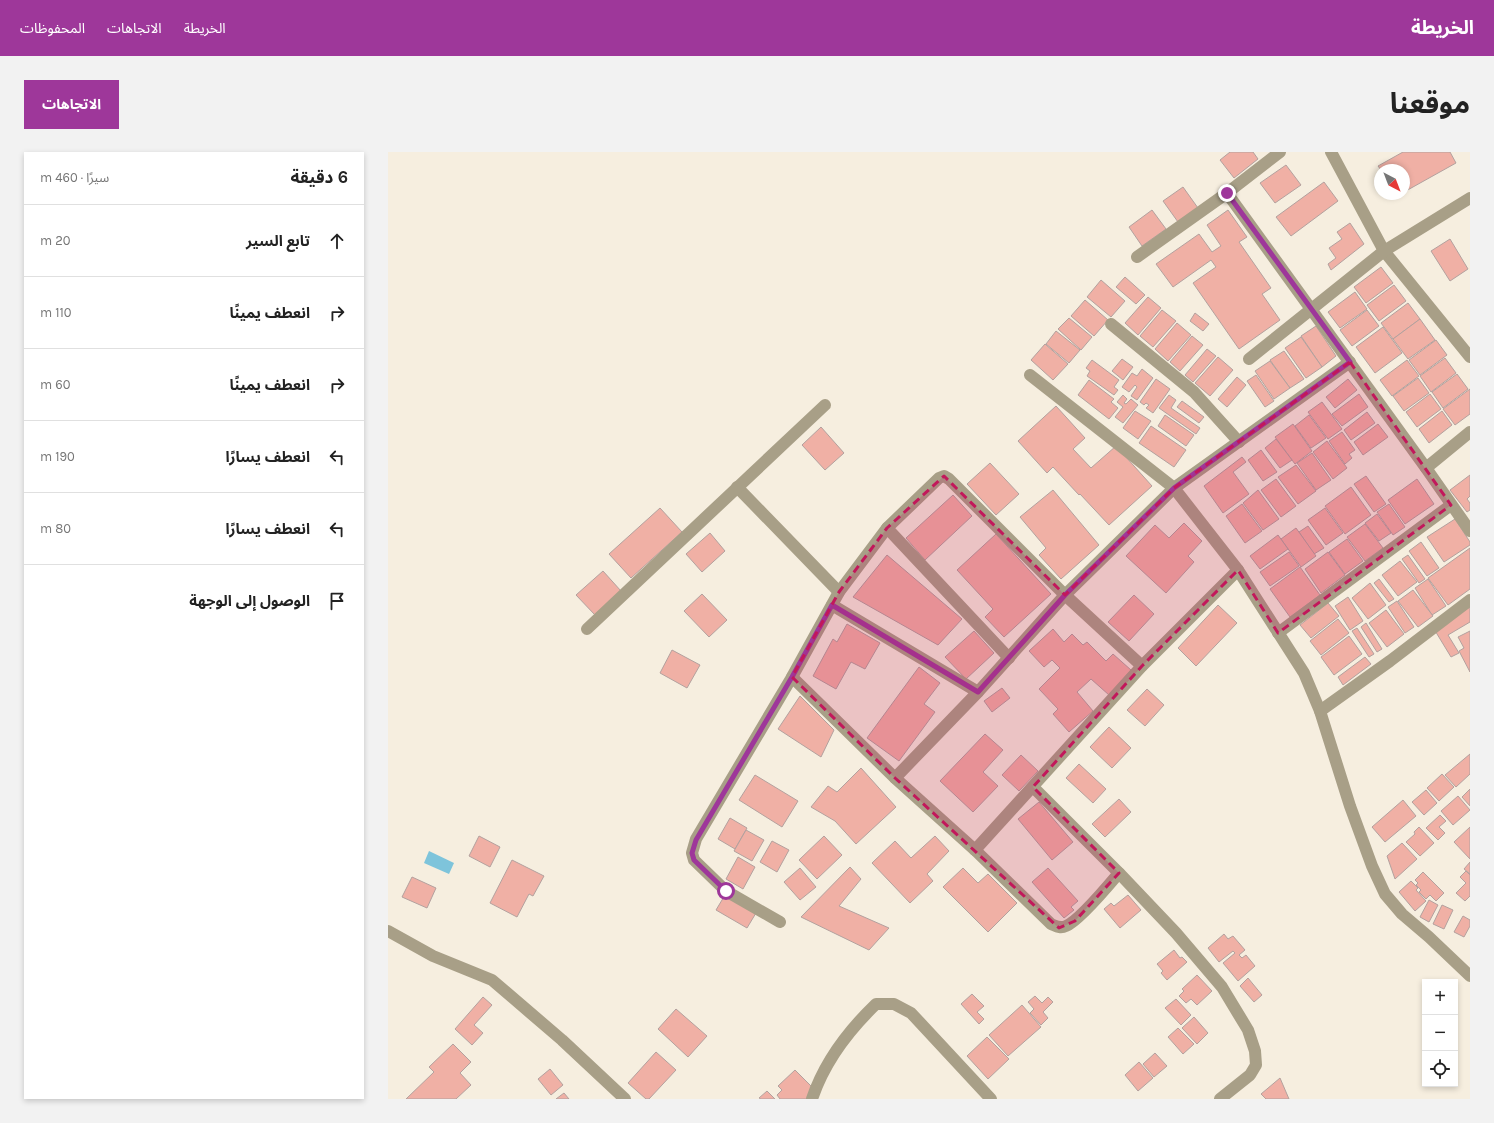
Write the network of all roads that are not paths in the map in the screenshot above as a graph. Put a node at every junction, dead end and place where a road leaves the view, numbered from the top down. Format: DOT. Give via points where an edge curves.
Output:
graph roads {
  1 [pos="1280,152"];
  2 [pos="1331,152"];
  3 [pos="1227,193"];
  4 [pos="1470,198"];
  5 [pos="1384,251"];
  6 [pos="1137,258"];
  7 [pos="1312,310"];
  8 [pos="1111,324"];
  9 [pos="1470,357"];
  10 [pos="1249,359"];
  11 [pos="1350,362"];
  12 [pos="1030,375"];
  13 [pos="824,405"];
  14 [pos="1470,432"];
  15 [pos="1239,442"];
  16 [pos="1426,468"];
  17 [pos="737,487"];
  18 [pos="1174,488"];
  19 [pos="1451,505"];
  20 [pos="887,528"];
  21 [pos="1470,531"];
  22 [pos="1238,570"];
  23 [pos="839,592"];
  24 [pos="1065,595"];
  25 [pos="1470,600"];
  26 [pos="832,605"];
  27 [pos="587,629"];
  28 [pos="1278,633"];
  29 [pos="1010,658"];
  30 [pos="1142,666"];
  31 [pos="792,677"];
  32 [pos="978,692"];
  33 [pos="1320,711"];
  34 [pos="895,778"];
  35 [pos="1032,787"];
  36 [pos="975,850"];
  37 [pos="1119,873"];
  38 [pos="780,922"];
  39 [pos="388,931"];
  40 [pos="1470,976"];
  41 [pos="625,1099"];
  42 [pos="812,1099"];
  43 [pos="991,1099"];
  44 [pos="1220,1099"];
  1 -- 3 [label="street"];
  2 -- 5 [label="street"];
  3 -- 6 [label="street"];
  3 -- 7 [label="street"];
  4 -- 5 [label="street"];
  5 -- 7 [label="street"];
  5 -- 9 [label="street"];
  7 -- 10 [label="street"];
  7 -- 11 [label="street"];
  8 -- 15 [label="street" via="1194,392"];
  11 -- 15 [label="street"];
  11 -- 16 [label="street"];
  12 -- 18 [label="street"];
  13 -- 17 [label="street"];
  14 -- 16 [label="street"];
  15 -- 18 [label="street"];
  16 -- 19 [label="street"];
  17 -- 23 [label="street"];
  17 -- 27 [label="street"];
  18 -- 22 [label="street"];
  18 -- 24 [label="street"];
  19 -- 21 [label="street"];
  19 -- 28 [label="street"];
  20 -- 23 [label="street"];
  20 -- 24 [label="street" via="944,476"];
  20 -- 29 [label="street"];
  22 -- 28 [label="street"];
  22 -- 30 [label="street"];
  23 -- 26 [label="street"];
  24 -- 29 [label="street"];
  24 -- 30 [label="street"];
  25 -- 33 [label="street"];
  26 -- 31 [label="street"];
  26 -- 32 [label="street"];
  28 -- 33 [label="street" via="1304,673"];
  29 -- 32 [label="street"];
  30 -- 35 [label="street"];
  31 -- 34 [label="street"];
  31 -- 38 [label="street" via="696,840 692,853 694,860 726,891"];
  32 -- 34 [label="street"];
  33 -- 40 [label="street" via="1350,806 1385,894 1402,914"];
  34 -- 36 [label="street"];
  35 -- 36 [label="street"];
  35 -- 37 [label="street"];
  36 -- 37 [label="street" via="1058,928 1074,921"];
  37 -- 44 [label="street" via="1176,933 1222,987 1248,1030 1255,1051 1256,1065 1250,1075"];
  39 -- 41 [label="street" via="433,956 492,980"];
  42 -- 43 [label="street" via="836,1051 859,1020 876,1004 894,1004 911,1013"];
}
